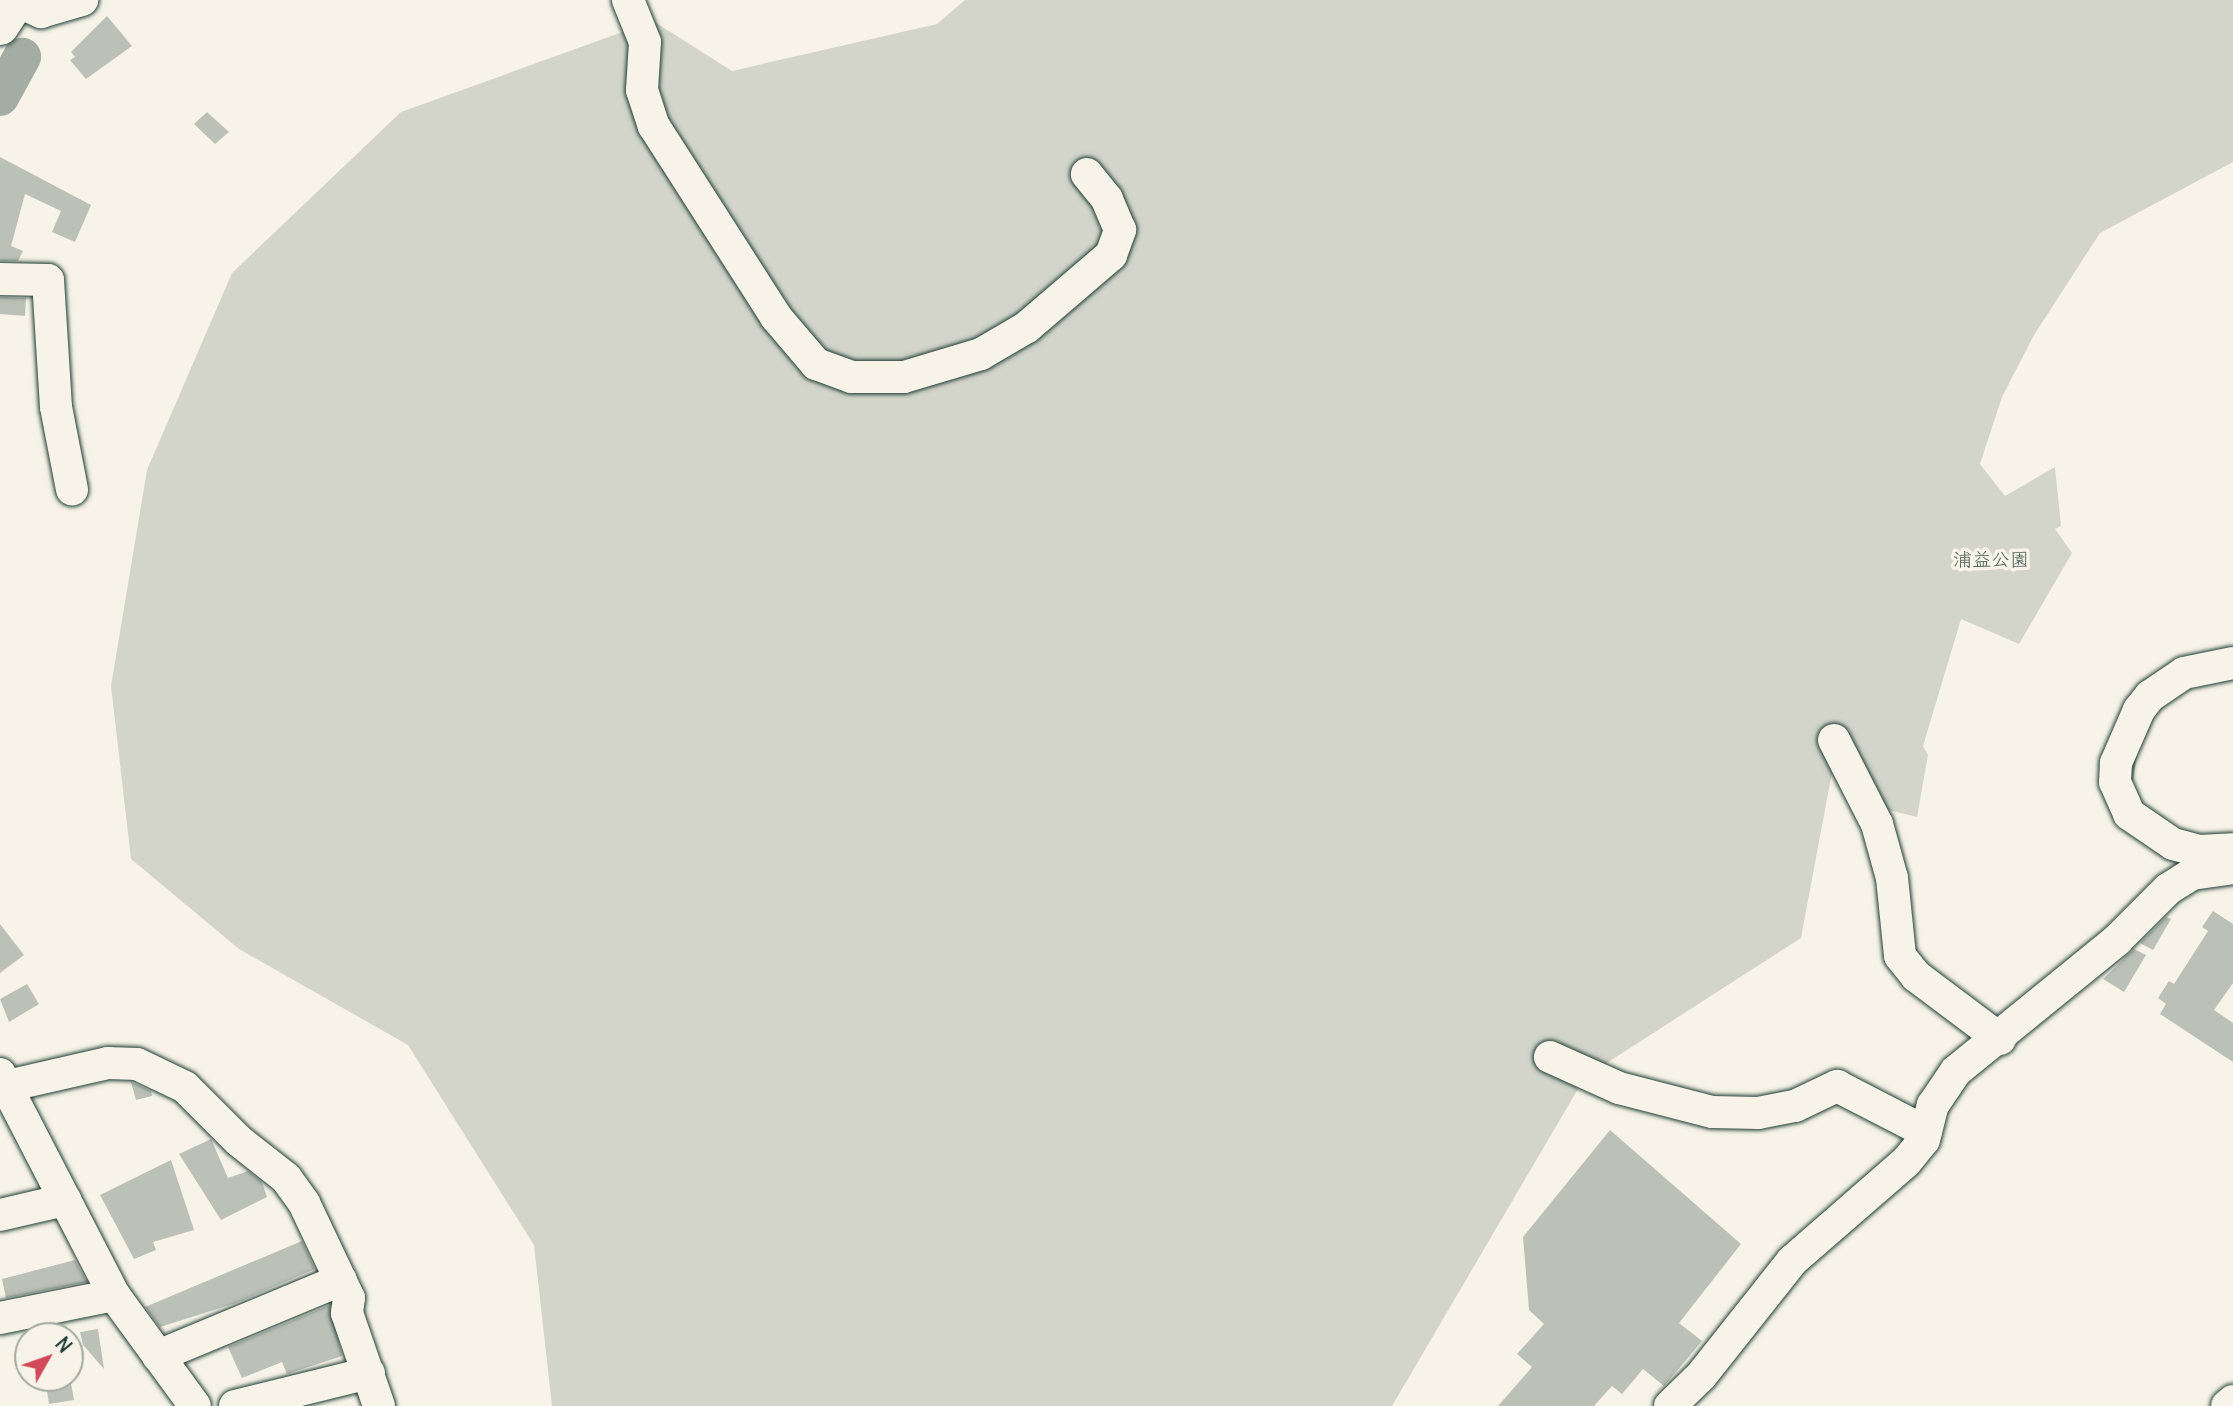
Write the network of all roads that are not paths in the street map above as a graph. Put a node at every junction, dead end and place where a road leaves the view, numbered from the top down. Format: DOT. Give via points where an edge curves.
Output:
graph roads {
  1 [pos="82,0"];
  2 [pos="628,0"];
  3 [pos="12,7"];
  4 [pos="1087,174"];
  5 [pos="0,279"];
  6 [pos="72,489"];
  7 [pos="2233,663"];
  8 [pos="1834,740"];
  9 [pos="2233,849"];
  10 [pos="2233,868"];
  11 [pos="2000,1039"];
  12 [pos="1550,1057"];
  13 [pos="3,1080"];
  14 [pos="1926,1132"];
  15 [pos="65,1200"];
  16 [pos="0,1215"];
  17 [pos="341,1280"];
  18 [pos="114,1294"];
  19 [pos="0,1318"];
  20 [pos="158,1356"];
  21 [pos="369,1373"];
  22 [pos="2233,1401"];
  23 [pos="195,1406"];
  24 [pos="235,1406"];
  25 [pos="379,1406"];
  26 [pos="1670,1406"];
  27 [pos="2227,1406"];
  1 -- 3 [label="street" via="41,12"];
  2 -- 4 [label="street" via="645,42 642,90 654,126 776,317 816,364 851,377 904,377 981,354 1027,327 1111,255 1119,230 1107,199"];
  5 -- 6 [label="street" via="48,280 56,407"];
  7 -- 9 [label="street" via="2184,673 2150,696 2139,709 2116,763 2115,782 2129,814 2173,844 2199,850"];
  8 -- 11 [label="street" via="1877,824 1892,878 1900,956 1916,976"];
  10 -- 11 [label="street" via="2192,874 2168,889 2117,940"];
  11 -- 14 [label="street" via="1944,1084"];
  12 -- 14 [label="street" via="1619,1088 1712,1112 1758,1113 1796,1106 1837,1086"];
  13 -- 15 [label="street"];
  13 -- 17 [label="street" via="108,1063 137,1064 164,1074 286,1178 304,1203"];
  14 -- 26 [label="street" via="1906,1162 1792,1261 1701,1376"];
  15 -- 16 [label="street"];
  15 -- 18 [label="street"];
  17 -- 20 [label="street"];
  17 -- 21 [label="street"];
  18 -- 19 [label="street"];
  18 -- 20 [label="street"];
  20 -- 23 [label="street"];
  21 -- 24 [label="street"];
  21 -- 25 [label="street"];
  22 -- 27 [label="street"];
}
